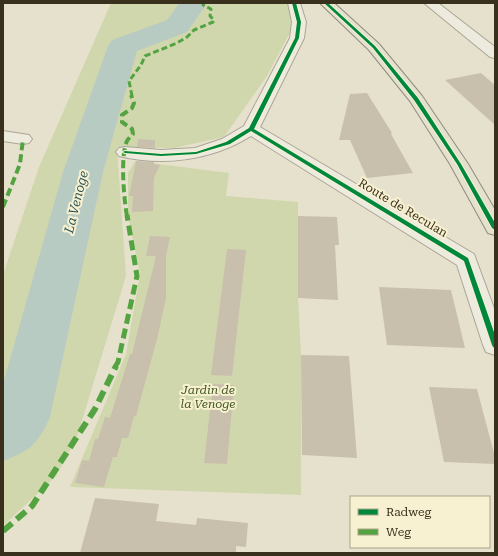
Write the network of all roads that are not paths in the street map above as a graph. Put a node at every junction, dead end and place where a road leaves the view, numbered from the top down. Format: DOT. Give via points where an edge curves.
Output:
graph roads {
  1 [pos="294,3"];
  2 [pos="326,3"];
  3 [pos="430,3"];
  4 [pos="495,54"];
  5 [pos="251,129"];
  6 [pos="3,136"];
  7 [pos="23,139"];
  8 [pos="125,152"];
  9 [pos="495,228"];
  10 [pos="495,345"];
  1 -- 5 [label="street" via="299,22 297,38"];
  2 -- 9 [label="main road" via="374,47 416,99 459,164"];
  3 -- 4 [label="street"];
  5 -- 8 [label="street" via="228,143 196,152 161,155"];
  5 -- 10 [label="street, Route de Reculan" via="466,260"];
  6 -- 7 [label="street"];
}
